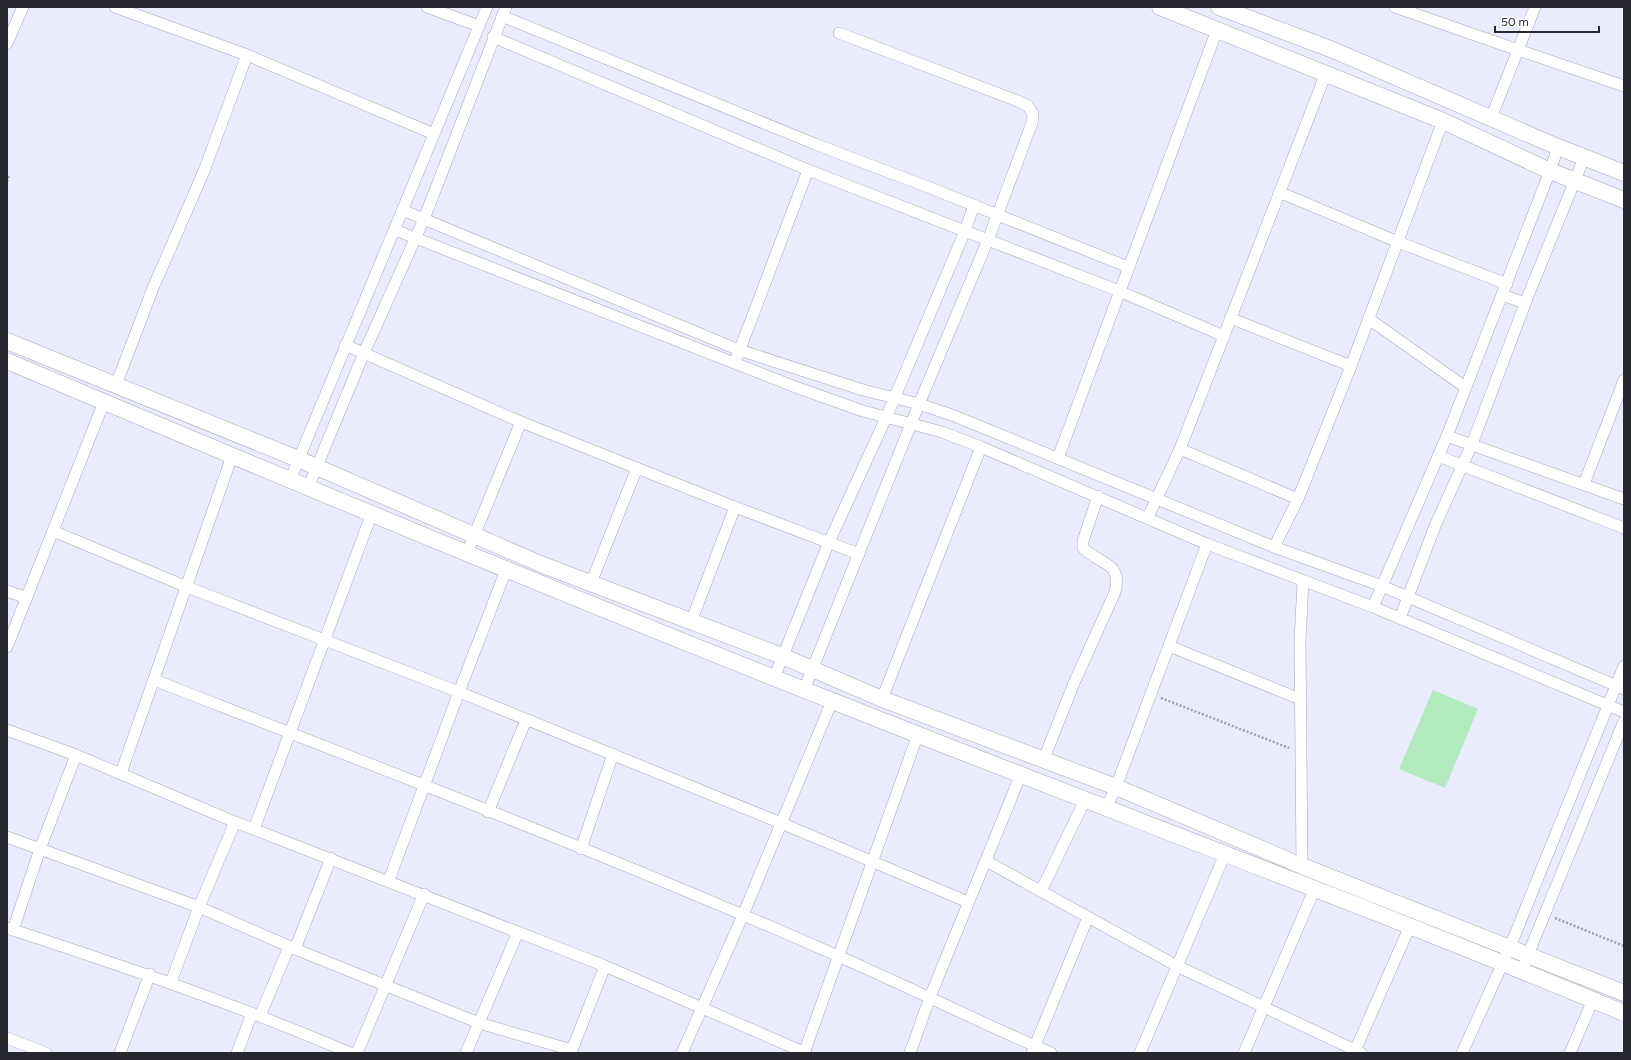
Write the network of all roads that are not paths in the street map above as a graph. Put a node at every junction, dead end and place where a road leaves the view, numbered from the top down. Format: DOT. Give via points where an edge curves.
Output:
graph roads {
  1 [pos="23,7"];
  2 [pos="115,7"];
  3 [pos="427,7"];
  4 [pos="487,7"];
  5 [pos="1160,7"];
  6 [pos="1219,7"];
  7 [pos="1395,7"];
  8 [pos="1535,7"];
  9 [pos="1418,11"];
  10 [pos="504,12"];
  11 [pos="479,26"];
  12 [pos="1217,30"];
  13 [pos="839,33"];
  14 [pos="493,37"];
  15 [pos="8,40"];
  16 [pos="1518,50"];
  17 [pos="247,55"];
  18 [pos="1326,73"];
  19 [pos="1624,86"];
  20 [pos="1491,118"];
  21 [pos="1443,121"];
  22 [pos="434,134"];
  23 [pos="1558,147"];
  24 [pos="1584,158"];
  25 [pos="808,170"];
  26 [pos="1550,171"];
  27 [pos="1624,173"];
  28 [pos="1575,181"];
  29 [pos="1279,192"];
  30 [pos="1624,200"];
  31 [pos="974,205"];
  32 [pos="402,210"];
  33 [pos="998,214"];
  34 [pos="424,219"];
  35 [pos="395,230"];
  36 [pos="965,232"];
  37 [pos="415,239"];
  38 [pos="988,240"];
  39 [pos="1398,242"];
  40 [pos="1128,267"];
  41 [pos="1507,284"];
  42 [pos="1119,291"];
  43 [pos="1502,296"];
  44 [pos="1525,303"];
  45 [pos="1230,318"];
  46 [pos="1369,319"];
  47 [pos="1224,336"];
  48 [pos="7,341"];
  49 [pos="345,345"];
  50 [pos="739,350"];
  51 [pos="364,353"];
  52 [pos="7,361"];
  53 [pos="734,364"];
  54 [pos="1351,366"];
  55 [pos="1624,380"];
  56 [pos="116,385"];
  57 [pos="1466,387"];
  58 [pos="894,398"];
  59 [pos="104,402"];
  60 [pos="919,404"];
  61 [pos="886,418"];
  62 [pos="521,422"];
  63 [pos="912,424"];
  64 [pos="1447,436"];
  65 [pos="1472,444"];
  66 [pos="981,447"];
  67 [pos="1180,449"];
  68 [pos="232,456"];
  69 [pos="1438,456"];
  70 [pos="1058,458"];
  71 [pos="298,459"];
  72 [pos="1462,465"];
  73 [pos="316,467"];
  74 [pos="637,468"];
  75 [pos="290,480"];
  76 [pos="1584,484"];
  77 [pos="308,488"];
  78 [pos="1098,496"];
  79 [pos="1155,498"];
  80 [pos="1298,499"];
  81 [pos="1624,499"];
  82 [pos="735,507"];
  83 [pos="372,513"];
  84 [pos="1148,517"];
  85 [pos="1624,528"];
  86 [pos="53,531"];
  87 [pos="474,534"];
  88 [pos="829,542"];
  89 [pos="1207,544"];
  90 [pos="1274,547"];
  91 [pos="467,553"];
  92 [pos="859,554"];
  93 [pos="506,570"];
  94 [pos="1303,581"];
  95 [pos="591,583"];
  96 [pos="1382,586"];
  97 [pos="187,587"];
  98 [pos="7,591"];
  99 [pos="1408,596"];
  100 [pos="27,598"];
  101 [pos="1373,607"];
  102 [pos="1400,618"];
  103 [pos="691,622"];
  104 [pos="324,639"];
  105 [pos="1169,646"];
  106 [pos="7,647"];
  107 [pos="782,656"];
  108 [pos="1624,666"];
  109 [pos="813,670"];
  110 [pos="774,678"];
  111 [pos="154,680"];
  112 [pos="1620,687"];
  113 [pos="804,690"];
  114 [pos="459,692"];
  115 [pos="882,699"];
  116 [pos="1300,699"];
  117 [pos="832,701"];
  118 [pos="1609,705"];
  119 [pos="1624,712"];
  120 [pos="526,720"];
  121 [pos="1624,721"];
  122 [pos="7,730"];
  123 [pos="289,733"];
  124 [pos="918,734"];
  125 [pos="613,754"];
  126 [pos="76,755"];
  127 [pos="1043,761"];
  128 [pos="121,773"];
  129 [pos="1021,774"];
  130 [pos="423,786"];
  131 [pos="1116,787"];
  132 [pos="1085,800"];
  133 [pos="1106,808"];
  134 [pos="488,812"];
  135 [pos="235,822"];
  136 [pos="781,823"];
  137 [pos="254,829"];
  138 [pos="7,837"];
  139 [pos="40,849"];
  140 [pos="582,849"];
  141 [pos="1225,854"];
  142 [pos="330,858"];
  143 [pos="986,861"];
  144 [pos="873,863"];
  145 [pos="1302,866"];
  146 [pos="389,880"];
  147 [pos="1315,888"];
  148 [pos="1041,891"];
  149 [pos="424,894"];
  150 [pos="968,902"];
  151 [pos="199,908"];
  152 [pos="743,915"];
  153 [pos="1088,917"];
  154 [pos="1410,926"];
  155 [pos="10,929"];
  156 [pos="518,932"];
  157 [pos="1510,947"];
  158 [pos="292,948"];
  159 [pos="1529,954"];
  160 [pos="837,956"];
  161 [pos="1502,964"];
  162 [pos="605,966"];
  163 [pos="1177,966"];
  164 [pos="1522,972"];
  165 [pos="150,974"];
  166 [pos="171,982"];
  167 [pos="385,986"];
  168 [pos="1624,993"];
  169 [pos="930,997"];
  170 [pos="1593,1000"];
  171 [pos="701,1009"];
  172 [pos="1264,1009"];
  173 [pos="1624,1013"];
  174 [pos="256,1015"];
  175 [pos="479,1023"];
  176 [pos="7,1038"];
  177 [pos="1033,1050"];
  178 [pos="347,1052"];
  179 [pos="574,1052"];
  180 [pos="1357,1052"];
  181 [pos="46,1053"];
  182 [pos="120,1053"];
  183 [pos="237,1053"];
  184 [pos="357,1053"];
  185 [pos="466,1053"];
  186 [pos="682,1053"];
  187 [pos="805,1053"];
  188 [pos="910,1053"];
  189 [pos="1050,1053"];
  190 [pos="1140,1053"];
  191 [pos="1244,1053"];
  192 [pos="1462,1053"];
  193 [pos="1570,1053"];
  1 -- 15 [label="street"];
  2 -- 17 [label="street"];
  3 -- 11 [label="street"];
  4 -- 11 [label="street"];
  5 -- 12 [label="main road"];
  6 -- 20 [label="main road" via="1333,50"];
  7 -- 9 [label="street"];
  8 -- 16 [label="street"];
  9 -- 16 [label="street"];
  10 -- 14 [label="street"];
  10 -- 31 [label="street" via="808,141"];
  11 -- 22 [label="street"];
  12 -- 18 [label="main road"];
  12 -- 40 [label="street"];
  13 -- 33 [label="street" via="1028,106 1033,114 1032,123"];
  14 -- 25 [label="street"];
  14 -- 34 [label="street"];
  16 -- 19 [label="street"];
  16 -- 20 [label="street"];
  17 -- 22 [label="street"];
  17 -- 56 [label="street" via="204,171 153,288"];
  18 -- 21 [label="main road"];
  18 -- 29 [label="street"];
  20 -- 23 [label="main road"];
  21 -- 26 [label="main road"];
  21 -- 39 [label="street"];
  22 -- 32 [label="street"];
  23 -- 24 [label="main road"];
  23 -- 26 [label="street"];
  24 -- 27 [label="main road"];
  24 -- 28 [label="street"];
  25 -- 36 [label="street"];
  25 -- 50 [label="street"];
  26 -- 28 [label="main road"];
  26 -- 41 [label="street"];
  28 -- 30 [label="main road"];
  28 -- 44 [label="street"];
  29 -- 39 [label="street"];
  29 -- 45 [label="street"];
  31 -- 33 [label="street"];
  31 -- 36 [label="street"];
  32 -- 34 [label="street"];
  32 -- 35 [label="street"];
  33 -- 38 [label="street"];
  33 -- 40 [label="street"];
  34 -- 37 [label="street"];
  34 -- 50 [label="street"];
  35 -- 37 [label="street"];
  35 -- 49 [label="street"];
  36 -- 38 [label="street"];
  36 -- 58 [label="street"];
  37 -- 51 [label="street"];
  37 -- 53 [label="street"];
  38 -- 42 [label="street"];
  38 -- 60 [label="street"];
  39 -- 41 [label="street"];
  39 -- 46 [label="street"];
  40 -- 42 [label="street"];
  41 -- 43 [label="street"];
  42 -- 47 [label="street"];
  42 -- 70 [label="street"];
  43 -- 44 [label="street"];
  43 -- 57 [label="street"];
  44 -- 65 [label="street"];
  45 -- 47 [label="street"];
  45 -- 54 [label="street"];
  46 -- 54 [label="street"];
  46 -- 57 [label="street"];
  47 -- 67 [label="street"];
  48 -- 56 [label="main road"];
  49 -- 51 [label="street"];
  49 -- 71 [label="street"];
  50 -- 53 [label="street"];
  50 -- 58 [label="street"];
  51 -- 62 [label="street"];
  51 -- 73 [label="street"];
  52 -- 59 [label="main road"];
  53 -- 61 [label="street" via="863,412"];
  54 -- 80 [label="street"];
  55 -- 76 [label="street"];
  56 -- 71 [label="main road"];
  57 -- 64 [label="street"];
  58 -- 60 [label="street"];
  58 -- 61 [label="street"];
  59 -- 68 [label="main road"];
  59 -- 86 [label="street"];
  60 -- 63 [label="street"];
  60 -- 70 [label="street"];
  61 -- 63 [label="street"];
  61 -- 88 [label="street"];
  62 -- 74 [label="street"];
  62 -- 87 [label="street"];
  63 -- 66 [label="street"];
  63 -- 92 [label="street"];
  64 -- 65 [label="street"];
  64 -- 69 [label="street"];
  65 -- 72 [label="street"];
  65 -- 76 [label="street"];
  66 -- 78 [label="street"];
  66 -- 115 [label="street"];
  67 -- 79 [label="street"];
  67 -- 80 [label="street"];
  68 -- 75 [label="main road"];
  68 -- 97 [label="street"];
  69 -- 72 [label="street"];
  69 -- 96 [label="street"];
  70 -- 79 [label="street"];
  71 -- 73 [label="main road"];
  71 -- 75 [label="street"];
  72 -- 85 [label="street"];
  72 -- 99 [label="street"];
  73 -- 77 [label="street"];
  73 -- 87 [label="main road"];
  74 -- 82 [label="street"];
  74 -- 95 [label="street"];
  75 -- 77 [label="main road"];
  76 -- 81 [label="street"];
  77 -- 83 [label="main road"];
  78 -- 84 [label="street"];
  78 -- 127 [label="street" via="1082,548 1112,567 1118,577 1118,583"];
  79 -- 84 [label="street"];
  79 -- 90 [label="street"];
  80 -- 90 [label="street"];
  82 -- 88 [label="street"];
  82 -- 103 [label="street"];
  83 -- 91 [label="main road"];
  83 -- 104 [label="street"];
  84 -- 89 [label="street"];
  86 -- 97 [label="street"];
  86 -- 100 [label="street"];
  87 -- 91 [label="street"];
  87 -- 95 [label="main road"];
  88 -- 92 [label="street"];
  88 -- 107 [label="street"];
  89 -- 94 [label="street"];
  89 -- 105 [label="street"];
  90 -- 96 [label="street"];
  91 -- 93 [label="main road"];
  92 -- 109 [label="street"];
  93 -- 110 [label="main road"];
  93 -- 114 [label="street"];
  94 -- 101 [label="street"];
  94 -- 116 [label="street"];
  95 -- 103 [label="main road"];
  96 -- 99 [label="street"];
  96 -- 101 [label="street"];
  97 -- 104 [label="street"];
  97 -- 111 [label="street"];
  98 -- 100 [label="street"];
  99 -- 102 [label="street"];
  99 -- 112 [label="street"];
  100 -- 106 [label="street"];
  101 -- 102 [label="street"];
  102 -- 118 [label="street"];
  103 -- 107 [label="main road"];
  104 -- 114 [label="street"];
  104 -- 123 [label="street"];
  105 -- 116 [label="street"];
  105 -- 131 [label="street"];
  107 -- 109 [label="main road"];
  107 -- 110 [label="street"];
  108 -- 112 [label="street"];
  109 -- 113 [label="street"];
  109 -- 115 [label="main road"];
  110 -- 113 [label="main road"];
  111 -- 123 [label="street"];
  111 -- 128 [label="street"];
  112 -- 118 [label="street"];
  113 -- 117 [label="main road"];
  114 -- 120 [label="street"];
  114 -- 130 [label="street"];
  115 -- 127 [label="main road"];
  116 -- 145 [label="street"];
  117 -- 124 [label="main road"];
  117 -- 136 [label="street"];
  118 -- 119 [label="street"];
  118 -- 157 [label="street"];
  120 -- 125 [label="street"];
  120 -- 134 [label="street"];
  121 -- 159 [label="street"];
  122 -- 126 [label="street"];
  123 -- 130 [label="street"];
  123 -- 137 [label="street"];
  124 -- 129 [label="main road"];
  124 -- 144 [label="street"];
  125 -- 136 [label="street"];
  125 -- 140 [label="street"];
  126 -- 128 [label="street"];
  126 -- 139 [label="street"];
  127 -- 131 [label="main road"];
  128 -- 135 [label="street"];
  129 -- 132 [label="main road"];
  129 -- 143 [label="street"];
  130 -- 134 [label="street"];
  130 -- 146 [label="street"];
  131 -- 133 [label="street"];
  131 -- 145 [label="main road"];
  132 -- 133 [label="main road"];
  132 -- 148 [label="street"];
  133 -- 141 [label="main road"];
  134 -- 140 [label="street"];
  135 -- 137 [label="street"];
  135 -- 151 [label="street"];
  136 -- 144 [label="street"];
  136 -- 152 [label="street"];
  137 -- 142 [label="street"];
  138 -- 139 [label="street"];
  139 -- 151 [label="street"];
  139 -- 155 [label="street"];
  140 -- 152 [label="street"];
  141 -- 147 [label="main road"];
  141 -- 163 [label="street"];
  142 -- 146 [label="street"];
  142 -- 158 [label="street"];
  143 -- 148 [label="street"];
  143 -- 150 [label="street"];
  144 -- 150 [label="street"];
  144 -- 160 [label="street"];
  145 -- 157 [label="main road"];
  146 -- 149 [label="street"];
  147 -- 154 [label="main road"];
  147 -- 172 [label="street"];
  148 -- 153 [label="street"];
  149 -- 156 [label="street"];
  149 -- 167 [label="street"];
  150 -- 169 [label="street"];
  151 -- 158 [label="street"];
  151 -- 166 [label="street"];
  152 -- 160 [label="street"];
  152 -- 171 [label="street"];
  153 -- 163 [label="street"];
  153 -- 177 [label="street"];
  154 -- 161 [label="main road"];
  154 -- 180 [label="street"];
  155 -- 165 [label="street"];
  156 -- 162 [label="street"];
  156 -- 175 [label="street"];
  157 -- 159 [label="main road"];
  157 -- 161 [label="street"];
  158 -- 167 [label="street"];
  158 -- 174 [label="street"];
  159 -- 164 [label="street"];
  159 -- 168 [label="main road"];
  160 -- 169 [label="street"];
  160 -- 187 [label="street"];
  161 -- 164 [label="main road"];
  161 -- 192 [label="street"];
  162 -- 171 [label="street"];
  162 -- 179 [label="street"];
  163 -- 172 [label="street"];
  163 -- 190 [label="street"];
  164 -- 170 [label="main road"];
  165 -- 166 [label="street"];
  165 -- 182 [label="street"];
  166 -- 174 [label="street"];
  167 -- 175 [label="street"];
  167 -- 184 [label="street"];
  169 -- 177 [label="street"];
  169 -- 188 [label="street"];
  170 -- 173 [label="main road"];
  170 -- 193 [label="street"];
  171 -- 186 [label="street"];
  171 -- 187 [label="street"];
  172 -- 180 [label="street"];
  172 -- 191 [label="street"];
  174 -- 178 [label="street"];
  174 -- 183 [label="street"];
  175 -- 179 [label="street"];
  175 -- 185 [label="street"];
  176 -- 181 [label="street"];
  177 -- 189 [label="street"];
}
